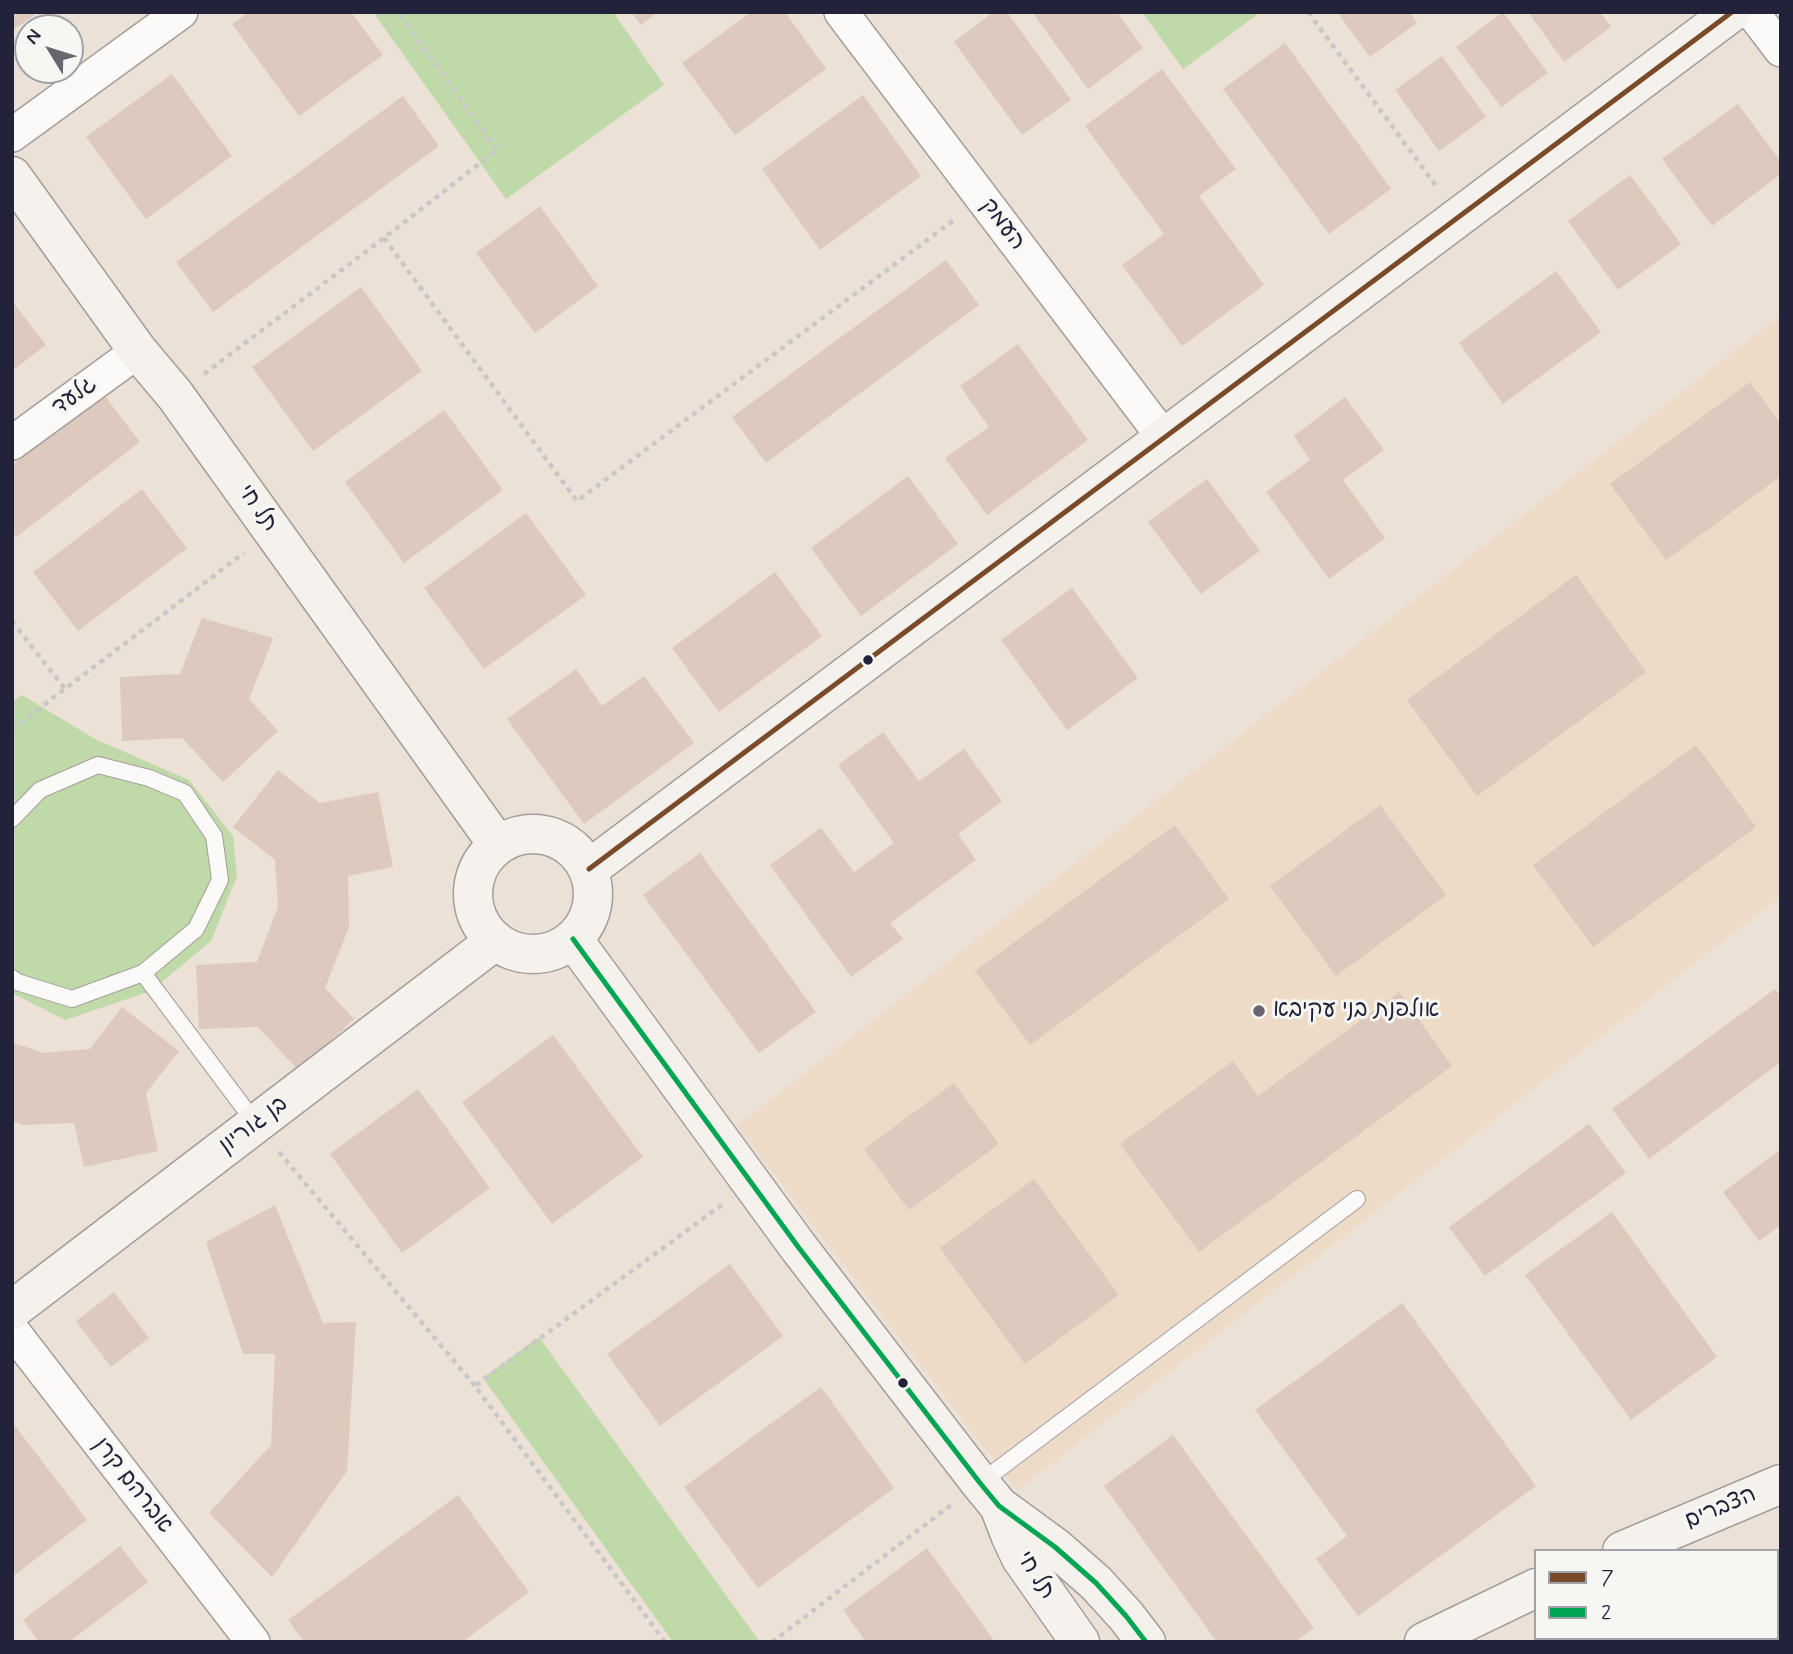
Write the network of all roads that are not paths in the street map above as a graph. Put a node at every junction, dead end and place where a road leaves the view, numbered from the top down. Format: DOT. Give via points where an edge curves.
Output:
graph roads {
  1 [pos="181,12"];
  2 [pos="841,12"];
  3 [pos="1732,12"];
  4 [pos="1752,12"];
  5 [pos="1781,50"];
  6 [pos="12,135"];
  7 [pos="12,176"];
  8 [pos="138,351"];
  9 [pos="1164,438"];
  10 [pos="12,443"];
  11 [pos="12,819"];
  12 [pos="498,845"];
  13 [pos="589,869"];
  14 [pos="573,939"];
  15 [pos="495,941"];
  16 [pos="143,973"];
  17 [pos="12,978"];
  18 [pos="256,1124"];
  19 [pos="1357,1199"];
  20 [pos="12,1310"];
  21 [pos="12,1329"];
  22 [pos="1781,1483"];
  23 [pos="990,1494"];
  24 [pos="1627,1549"];
  25 [pos="1534,1589"];
  26 [pos="253,1642"];
  27 [pos="1080,1642"];
  28 [pos="1146,1642"];
  29 [pos="1424,1642"];
  1 -- 6 [label="street"];
  2 -- 9 [label="street, העמק"];
  3 -- 9 [label="street"];
  4 -- 5 [label="street"];
  7 -- 8 [label="street, תל חי"];
  8 -- 10 [label="street, גלעד"];
  8 -- 12 [label="street, תל חי" via="175,395"];
  9 -- 13 [label="street"];
  11 -- 16 [label="lane" via="40,790 98,765 185,793 214,836 220,880 196,929"];
  12 -- 13 [label="street" via="519,835 540,833 569,845"];
  12 -- 15 [label="street" via="483,860 474,879 473,901 479,921"];
  13 -- 14 [label="street" via="593,903 586,923"];
  14 -- 15 [label="street" via="534,955"];
  14 -- 23 [label="street, תל חי" via="751,1183"];
  15 -- 18 [label="street, בן גוריון"];
  16 -- 17 [label="lane" via="72,999"];
  16 -- 18 [label="lane"];
  18 -- 20 [label="street, בן גוריון"];
  19 -- 23 [label="lane"];
  21 -- 26 [label="street, אברהם קרן"];
  22 -- 24 [label="street, הצברים"];
  23 -- 27 [label="street, תל חי" via="1021,1558"];
  23 -- 28 [label="street, תל חי" via="1096,1583"];
  25 -- 29 [label="street"];
}
